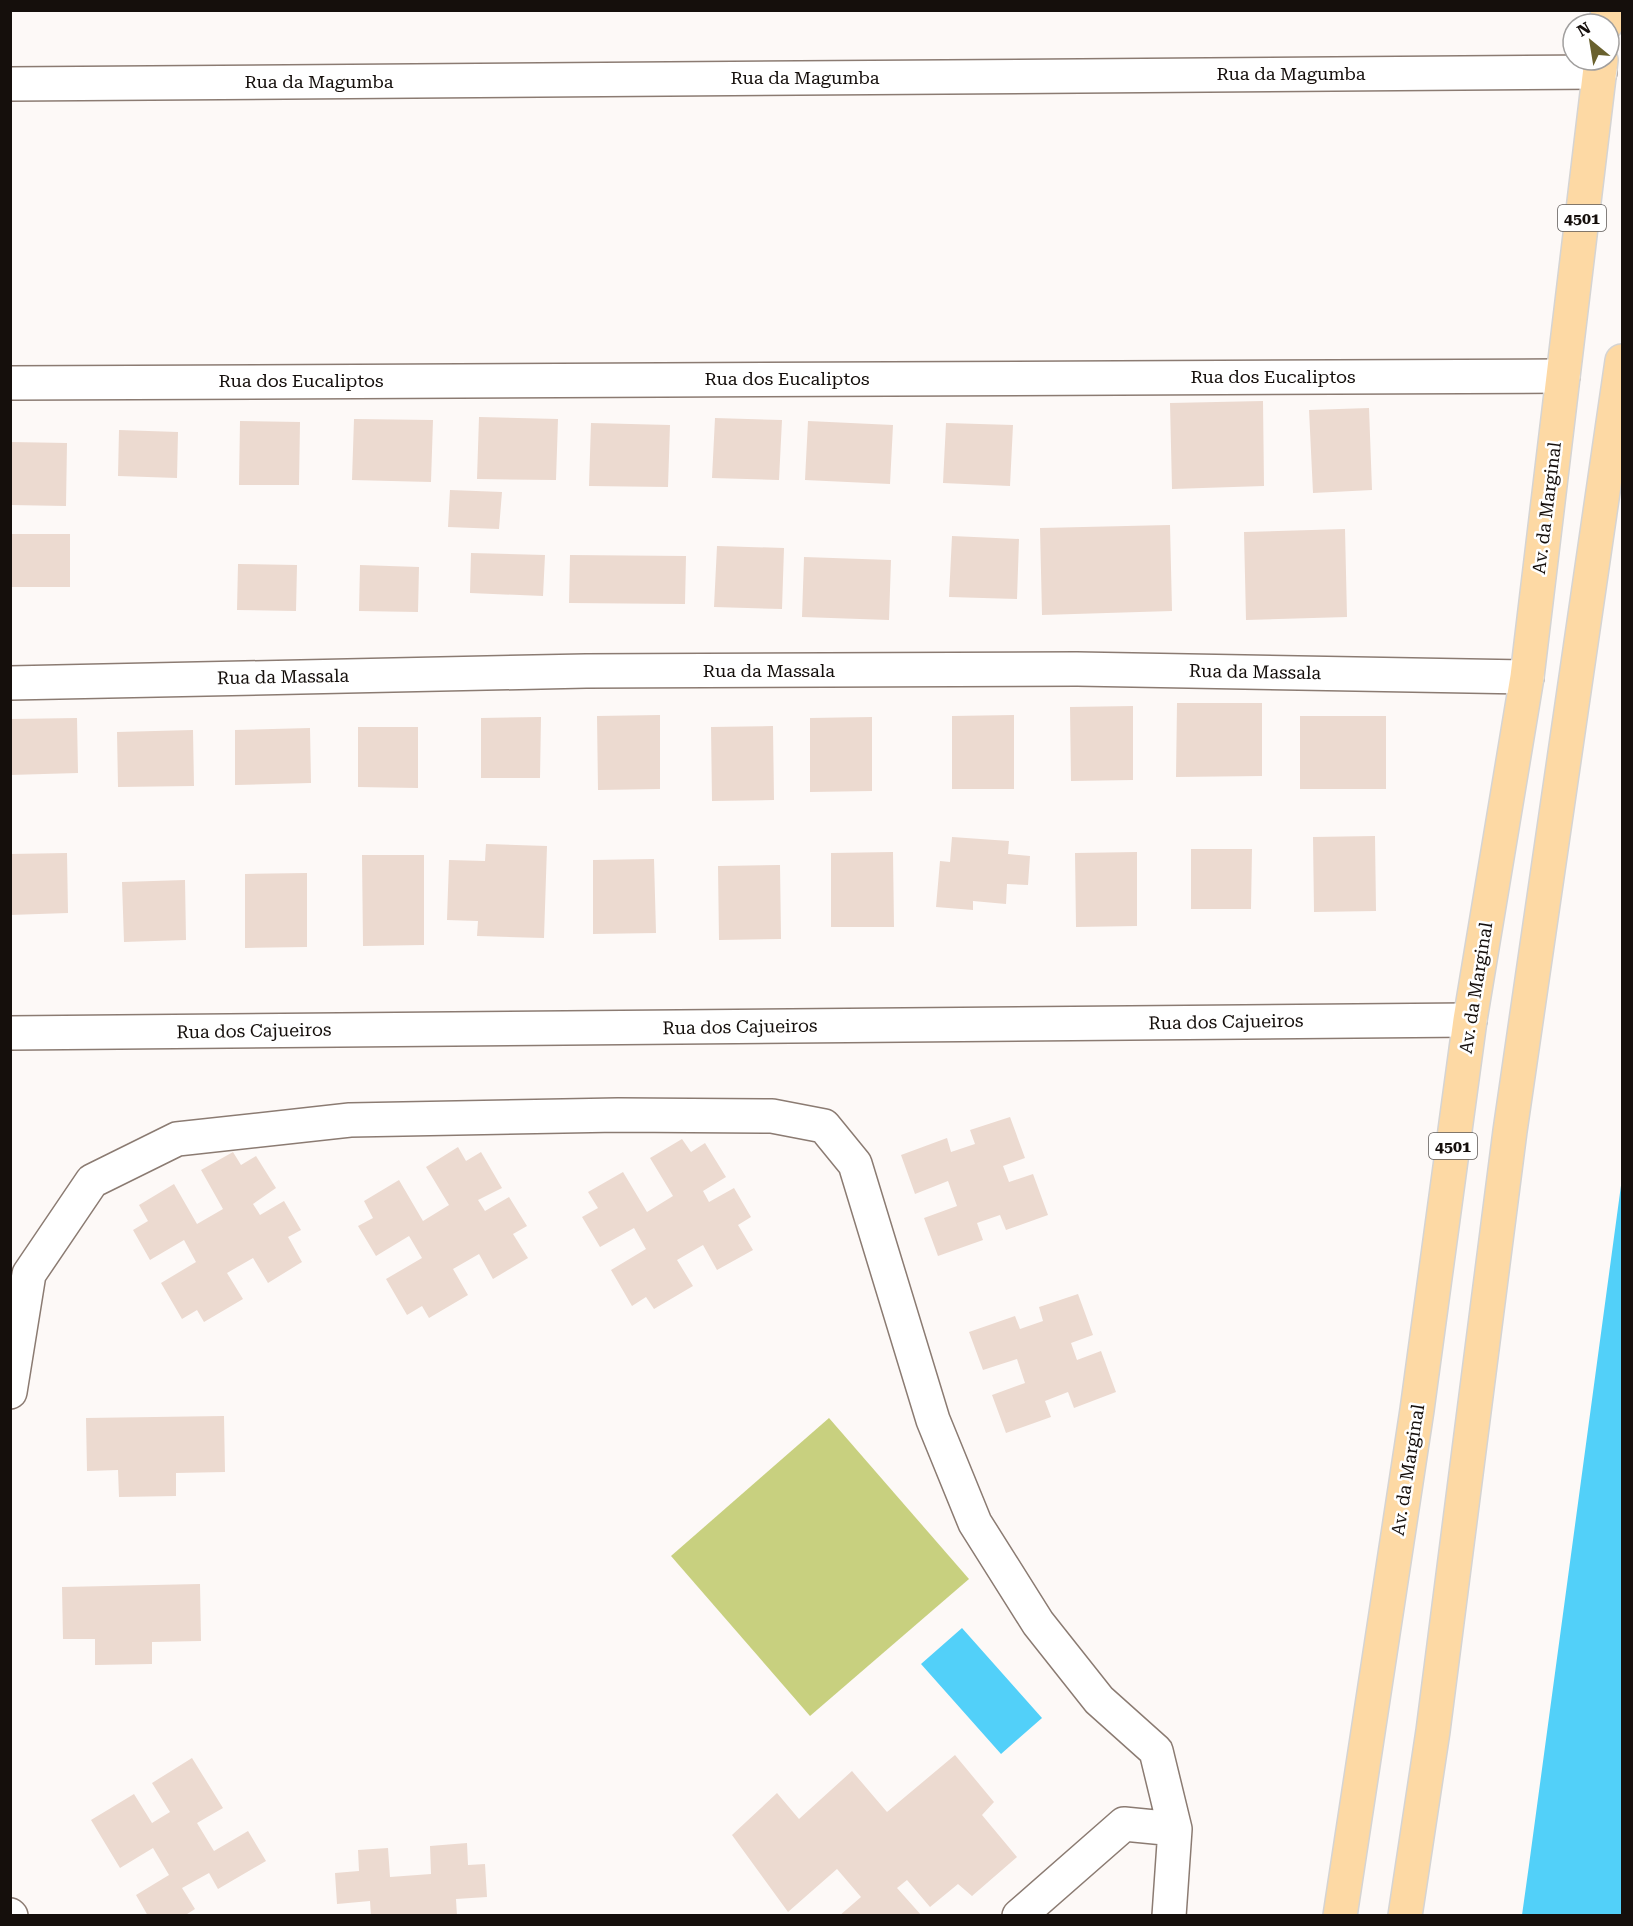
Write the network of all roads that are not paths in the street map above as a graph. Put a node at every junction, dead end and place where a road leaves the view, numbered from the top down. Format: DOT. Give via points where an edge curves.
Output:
graph roads {
  1 [pos="1561,66"];
  2 [pos="1600,72"];
  3 [pos="10,84"];
  4 [pos="1623,362"];
  5 [pos="1563,375"];
  6 [pos="10,383"];
  7 [pos="1527,677"];
  8 [pos="10,683"];
  9 [pos="1470,1020"];
  10 [pos="10,1033"];
  11 [pos="10,1392"];
  12 [pos="1175,1829"];
  13 [pos="1019,1916"];
  14 [pos="1169,1916"];
  15 [pos="1340,1916"];
  16 [pos="1405,1916"];
  1 -- 3 [label="street, Rua da Magumba"];
  2 -- 5 [label="main road, Av. da Marginal / 4501"];
  4 -- 16 [label="main road" via="1510,1131 1433,1731"];
  5 -- 6 [label="street, Rua dos Eucaliptos"];
  5 -- 7 [label="main road, Av. da Marginal / 4501"];
  7 -- 8 [label="street, Rua da Massala" via="1065,669 574,672"];
  7 -- 9 [label="main road, Av. da Marginal / 4501"];
  9 -- 10 [label="street, Rua dos Cajueiros"];
  9 -- 15 [label="main road, Av. da Marginal / 4501" via="1417,1410"];
  11 -- 12 [label="street" via="29,1274 92,1181 177,1139 350,1120 772,1116 824,1126 855,1164 933,1420 975,1523 1038,1623 1099,1700 1156,1751"];
  12 -- 13 [label="street" via="1124,1824"];
  12 -- 14 [label="street"];
}
